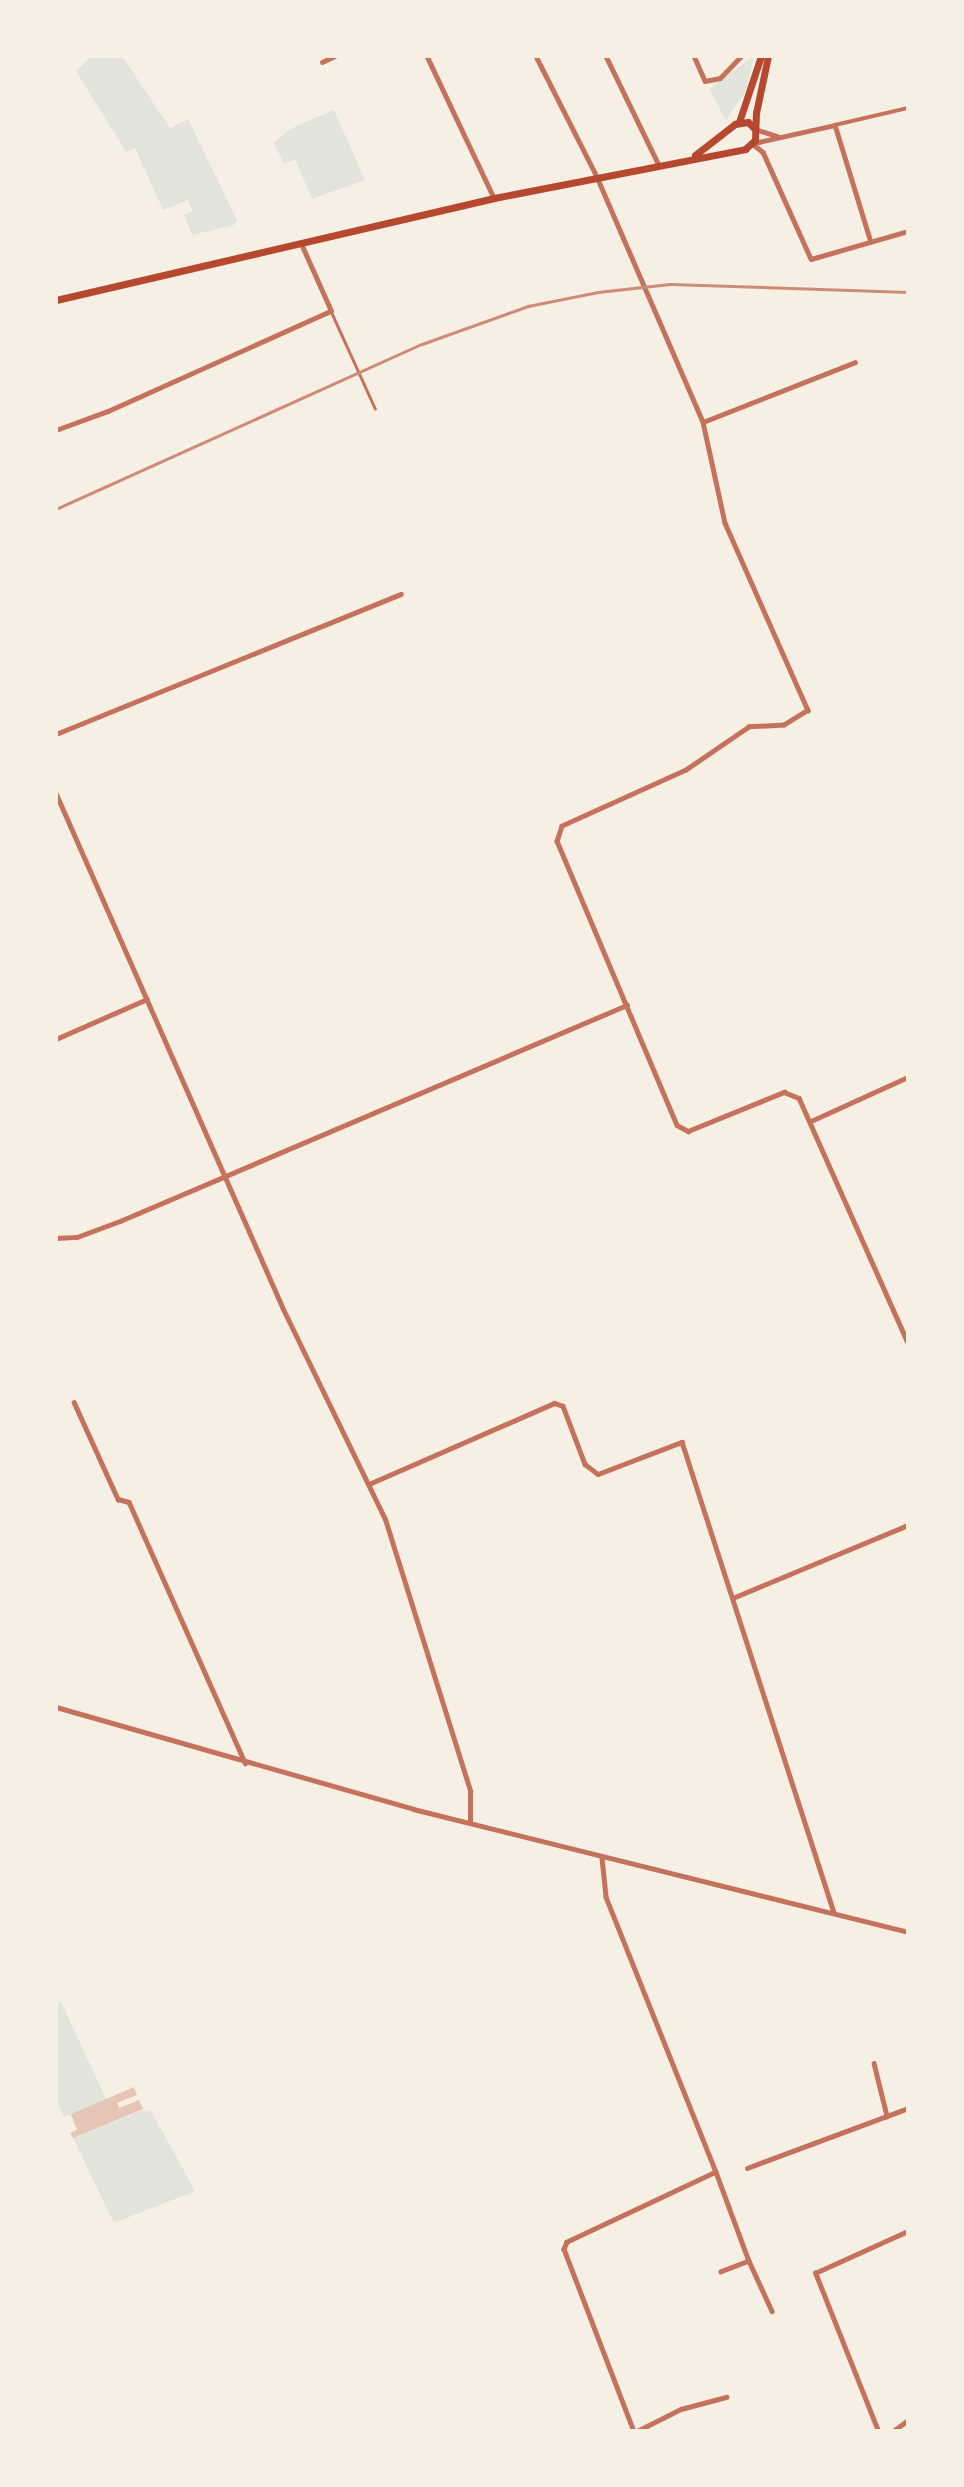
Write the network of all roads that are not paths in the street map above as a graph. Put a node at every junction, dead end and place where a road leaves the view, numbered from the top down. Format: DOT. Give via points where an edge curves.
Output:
graph roads {
  1 [pos="335,56"];
  2 [pos="427,56"];
  3 [pos="536,56"];
  4 [pos="606,56"];
  5 [pos="694,56"];
  6 [pos="741,56"];
  7 [pos="761,56"];
  8 [pos="768,56"];
  9 [pos="322,62"];
  10 [pos="908,108"];
  11 [pos="739,122"];
  12 [pos="835,125"];
  13 [pos="755,129"];
  14 [pos="730,131"];
  15 [pos="779,137"];
  16 [pos="753,143"];
  17 [pos="740,148"];
  18 [pos="693,156"];
  19 [pos="658,163"];
  20 [pos="597,177"];
  21 [pos="494,198"];
  22 [pos="908,231"];
  23 [pos="871,242"];
  24 [pos="301,244"];
  25 [pos="56,300"];
  26 [pos="331,311"];
  27 [pos="855,362"];
  28 [pos="375,408"];
  29 [pos="704,422"];
  30 [pos="56,430"];
  31 [pos="401,594"];
  32 [pos="56,734"];
  33 [pos="56,794"];
  34 [pos="147,999"];
  35 [pos="627,1005"];
  36 [pos="56,1039"];
  37 [pos="908,1077"];
  38 [pos="811,1121"];
  39 [pos="224,1175"];
  40 [pos="56,1238"];
  41 [pos="908,1343"];
  42 [pos="74,1402"];
  43 [pos="369,1484"];
  44 [pos="908,1525"];
  45 [pos="735,1597"];
  46 [pos="56,1707"];
  47 [pos="245,1764"];
  48 [pos="470,1823"];
  49 [pos="602,1858"];
  50 [pos="834,1912"];
  51 [pos="908,1932"];
  52 [pos="874,2063"];
  53 [pos="908,2108"];
  54 [pos="887,2116"];
  55 [pos="747,2168"];
  56 [pos="716,2172"];
  57 [pos="908,2231"];
  58 [pos="749,2261"];
  59 [pos="721,2272"];
  60 [pos="772,2311"];
  61 [pos="726,2397"];
  62 [pos="908,2420"];
  63 [pos="635,2431"];
  64 [pos="878,2431"];
  65 [pos="893,2431"];
  1 -- 9 [label="street"];
  2 -- 21 [label="street"];
  3 -- 20 [label="street"];
  4 -- 19 [label="street"];
  5 -- 6 [label="street" via="705,81 720,78"];
  7 -- 11 [label="main road"];
  8 -- 13 [label="main road"];
  10 -- 12 [label="street"];
  11 -- 13 [label="main road"];
  11 -- 14 [label="main road"];
  12 -- 15 [label="street"];
  12 -- 23 [label="street"];
  13 -- 15 [label="street"];
  13 -- 16 [label="main road"];
  14 -- 17 [label="main road" via="730,140"];
  14 -- 18 [label="main road"];
  15 -- 16 [label="street"];
  16 -- 17 [label="main road"];
  16 -- 23 [label="street" via="763,152 811,259"];
  17 -- 18 [label="main road"];
  18 -- 19 [label="main road"];
  19 -- 20 [label="main road"];
  20 -- 21 [label="main road"];
  20 -- 29 [label="street"];
  21 -- 24 [label="main road"];
  22 -- 23 [label="street"];
  24 -- 25 [label="main road"];
  24 -- 26 [label="street"];
  26 -- 28 [label="lane"];
  26 -- 30 [label="street"];
  27 -- 29 [label="street"];
  29 -- 35 [label="street" via="725,523 808,710 784,725 749,727 686,770 557,830 557,841"];
  31 -- 32 [label="street"];
  33 -- 34 [label="street"];
  34 -- 36 [label="street"];
  34 -- 39 [label="street"];
  35 -- 38 [label="street" via="681,1131 784,1092 799,1098"];
  35 -- 39 [label="street"];
  37 -- 38 [label="street"];
  38 -- 41 [label="street"];
  39 -- 40 [label="street" via="82,1236"];
  39 -- 43 [label="street" via="309,1365"];
  42 -- 47 [label="street" via="118,1499 129,1502"];
  43 -- 45 [label="street" via="560,1402 586,1464 598,1475 676,1443 686,1446"];
  43 -- 48 [label="street" via="401,1566 467,1779"];
  44 -- 45 [label="street"];
  45 -- 50 [label="street"];
  46 -- 47 [label="street"];
  47 -- 48 [label="street"];
  48 -- 49 [label="street"];
  49 -- 50 [label="street"];
  49 -- 56 [label="street" via="606,1897"];
  50 -- 51 [label="street"];
  52 -- 54 [label="street"];
  53 -- 54 [label="street"];
  54 -- 55 [label="street"];
  56 -- 58 [label="street"];
  56 -- 63 [label="street" via="567,2242 564,2249"];
  57 -- 64 [label="street" via="815,2273"];
  58 -- 59 [label="street"];
  58 -- 60 [label="street"];
  61 -- 63 [label="street" via="681,2409"];
  62 -- 65 [label="street"];
}
